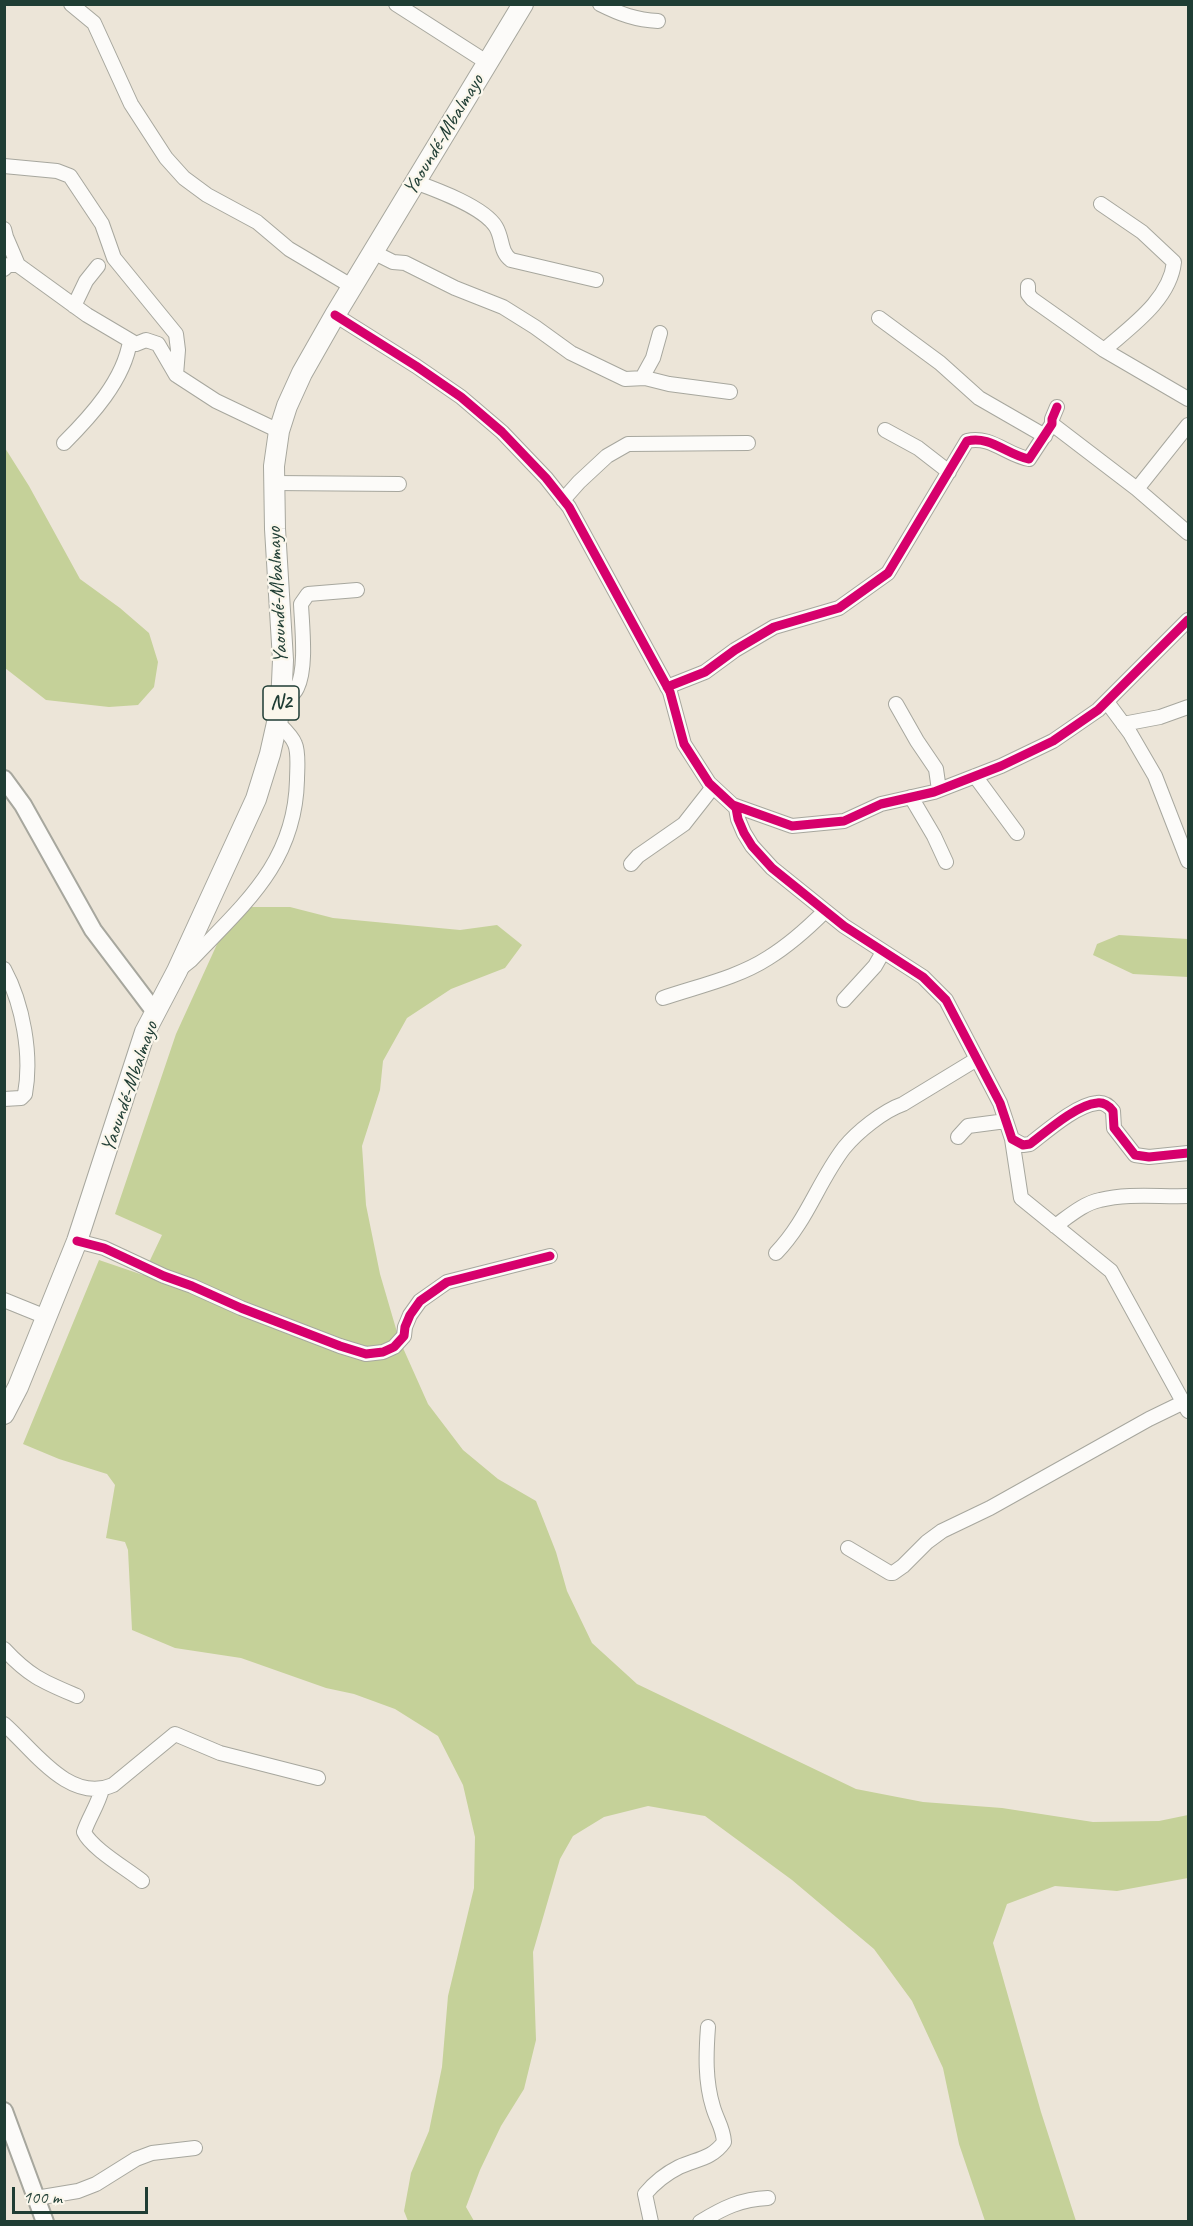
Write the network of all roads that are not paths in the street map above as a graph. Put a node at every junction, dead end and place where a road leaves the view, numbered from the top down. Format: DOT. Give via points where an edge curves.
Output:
graph roads {
  1 [pos="70,4"];
  2 [pos="396,4"];
  3 [pos="523,4"];
  4 [pos="600,4"];
  5 [pos="414,9"];
  6 [pos="658,21"];
  7 [pos="488,63"];
  8 [pos="4,166"];
  9 [pos="415,182"];
  10 [pos="1101,204"];
  11 [pos="4,229"];
  12 [pos="373,252"];
  13 [pos="98,266"];
  14 [pos="11,267"];
  15 [pos="596,280"];
  16 [pos="1028,286"];
  17 [pos="353,287"];
  18 [pos="74,306"];
  19 [pos="335,315"];
  20 [pos="879,318"];
  21 [pos="660,333"];
  22 [pos="130,341"];
  23 [pos="1104,350"];
  24 [pos="176,375"];
  25 [pos="642,378"];
  26 [pos="730,392"];
  27 [pos="1188,399"];
  28 [pos="1058,407"];
  29 [pos="1188,425"];
  30 [pos="885,430"];
  31 [pos="1049,430"];
  32 [pos="279,431"];
  33 [pos="64,443"];
  34 [pos="748,443"];
  35 [pos="949,472"];
  36 [pos="274,483"];
  37 [pos="399,484"];
  38 [pos="1137,489"];
  39 [pos="563,500"];
  40 [pos="1188,533"];
  41 [pos="357,590"];
  42 [pos="1188,620"];
  43 [pos="667,687"];
  44 [pos="1107,702"];
  45 [pos="896,704"];
  46 [pos="1188,707"];
  47 [pos="279,713"];
  48 [pos="1123,724"];
  49 [pos="975,776"];
  50 [pos="4,779"];
  51 [pos="713,787"];
  52 [pos="939,790"];
  53 [pos="911,797"];
  54 [pos="733,805"];
  55 [pos="1017,833"];
  56 [pos="1188,861"];
  57 [pos="946,862"];
  58 [pos="631,864"];
  59 [pos="825,911"];
  60 [pos="883,952"];
  61 [pos="4,969"];
  62 [pos="177,971"];
  63 [pos="663,998"];
  64 [pos="844,1000"];
  65 [pos="155,1012"];
  66 [pos="977,1059"];
  67 [pos="4,1099"];
  68 [pos="1006,1121"];
  69 [pos="958,1137"];
  70 [pos="1012,1139"];
  71 [pos="1188,1153"];
  72 [pos="1188,1196"];
  73 [pos="1056,1226"];
  74 [pos="77,1241"];
  75 [pos="776,1253"];
  76 [pos="550,1256"];
  77 [pos="4,1300"];
  78 [pos="46,1317"];
  79 [pos="1186,1407"];
  80 [pos="4,1414"];
  81 [pos="848,1548"];
  82 [pos="4,1649"];
  83 [pos="77,1696"];
  84 [pos="4,1724"];
  85 [pos="318,1778"];
  86 [pos="102,1789"];
  87 [pos="142,1881"];
  88 [pos="708,2027"];
  89 [pos="4,2111"];
  90 [pos="195,2148"];
  91 [pos="36,2198"];
  92 [pos="768,2198"];
  93 [pos="45,2222"];
  94 [pos="651,2222"];
  95 [pos="700,2222"];
  1 -- 17 [label="street" via="94,23 131,104 184,178"];
  2 -- 5 [label="street"];
  3 -- 7 [label="highway, Yaoundé-Mbalmayo / N2"];
  4 -- 6 [label="street" via="621,15"];
  5 -- 7 [label="street"];
  7 -- 9 [label="highway, Yaoundé-Mbalmayo / N2"];
  8 -- 24 [label="street" via="70,176 102,224 114,258 176,334"];
  9 -- 12 [label="highway, Yaoundé-Mbalmayo / N2"];
  9 -- 15 [label="street" via="444,192 486,217 496,226 503,252 511,260"];
  10 -- 23 [label="street" via="1142,232 1174,262 1173,273 1154,304"];
  11 -- 14 [label="street"];
  12 -- 17 [label="highway, Yaoundé-Mbalmayo / N2"];
  12 -- 25 [label="street" via="503,307 570,353 625,379"];
  13 -- 18 [label="street"];
  14 -- 18 [label="street"];
  16 -- 23 [label="street" via="1032,299"];
  17 -- 19 [label="highway, Yaoundé-Mbalmayo / N2"];
  18 -- 22 [label="street"];
  19 -- 32 [label="highway, Yaoundé-Mbalmayo / N2" via="302,373"];
  19 -- 39 [label="street" via="460,397 502,432"];
  20 -- 31 [label="street" via="979,398"];
  21 -- 25 [label="street"];
  22 -- 24 [label="street" via="158,344"];
  22 -- 33 [label="street" via="112,384"];
  23 -- 27 [label="street"];
  24 -- 32 [label="street" via="216,401"];
  25 -- 26 [label="street"];
  28 -- 31 [label="street"];
  29 -- 38 [label="street"];
  30 -- 35 [label="street" via="918,448"];
  31 -- 35 [label="street" via="1029,459 991,442 967,441"];
  31 -- 38 [label="street"];
  32 -- 36 [label="highway, Yaoundé-Mbalmayo / N2"];
  34 -- 39 [label="street" via="628,444 608,456"];
  35 -- 43 [label="street" via="888,573 839,608 774,627 705,672"];
  36 -- 37 [label="street"];
  36 -- 47 [label="highway, Yaoundé-Mbalmayo / N2" via="283,660"];
  38 -- 40 [label="street"];
  39 -- 43 [label="street"];
  41 -- 47 [label="street" via="308,594 303,599 298,686"];
  42 -- 44 [label="street"];
  43 -- 51 [label="street" via="684,744"];
  44 -- 48 [label="street"];
  44 -- 49 [label="street" via="1053,741"];
  45 -- 52 [label="street" via="936,769"];
  46 -- 48 [label="street"];
  47 -- 62 [label="highway, Yaoundé-Mbalmayo / N2" via="255,799"];
  47 -- 62 [label="street" via="295,744 297,797 289,834 273,868 256,891"];
  48 -- 56 [label="street" via="1155,776"];
  49 -- 52 [label="street"];
  49 -- 55 [label="street"];
  50 -- 65 [label="main road" via="23,805 93,930"];
  51 -- 54 [label="street"];
  51 -- 58 [label="street" via="684,824"];
  52 -- 53 [label="street"];
  53 -- 54 [label="street" via="881,804 844,821 792,826"];
  53 -- 57 [label="street"];
  54 -- 59 [label="street" via="752,846 772,868"];
  59 -- 60 [label="street"];
  59 -- 63 [label="street" via="767,959"];
  60 -- 64 [label="street"];
  60 -- 66 [label="street" via="923,977 946,1000"];
  61 -- 67 [label="street" via="29,1053 25,1094"];
  62 -- 65 [label="highway, Yaoundé-Mbalmayo / N2"];
  65 -- 74 [label="highway, Yaoundé-Mbalmayo / N2" via="137,1053"];
  66 -- 68 [label="street"];
  66 -- 75 [label="street" via="891,1109 854,1138 844,1148 798,1228"];
  68 -- 69 [label="street" via="968,1126"];
  68 -- 70 [label="street"];
  70 -- 71 [label="street" via="1023,1146 1030,1144 1082,1107 1099,1102 1113,1110 1114,1128 1135,1155"];
  70 -- 73 [label="street" via="1021,1198"];
  72 -- 73 [label="street" via="1098,1200"];
  73 -- 79 [label="street" via="1111,1271"];
  74 -- 76 [label="street" via="104,1248 241,1308 366,1354 383,1353 394,1347 404,1336 410,1315 420,1301 447,1282"];
  74 -- 78 [label="highway, Yaoundé-Mbalmayo / N2"];
  77 -- 78 [label="street"];
  78 -- 80 [label="highway, Yaoundé-Mbalmayo / N2"];
  79 -- 81 [label="street" via="1149,1419 942,1531 893,1573"];
  82 -- 83 [label="street" via="36,1678"];
  84 -- 86 [label="street" via="58,1776 92,1790"];
  85 -- 86 [label="street" via="220,1753 176,1734 113,1785"];
  86 -- 87 [label="street" via="88,1820 86,1837"];
  88 -- 94 [label="street" via="707,2082 724,2142 708,2157 656,2181 645,2194"];
  89 -- 91 [label="main road"];
  90 -- 91 [label="street" via="152,2153 78,2191"];
  91 -- 93 [label="main road"];
  92 -- 95 [label="street" via="748,2199"];
}
